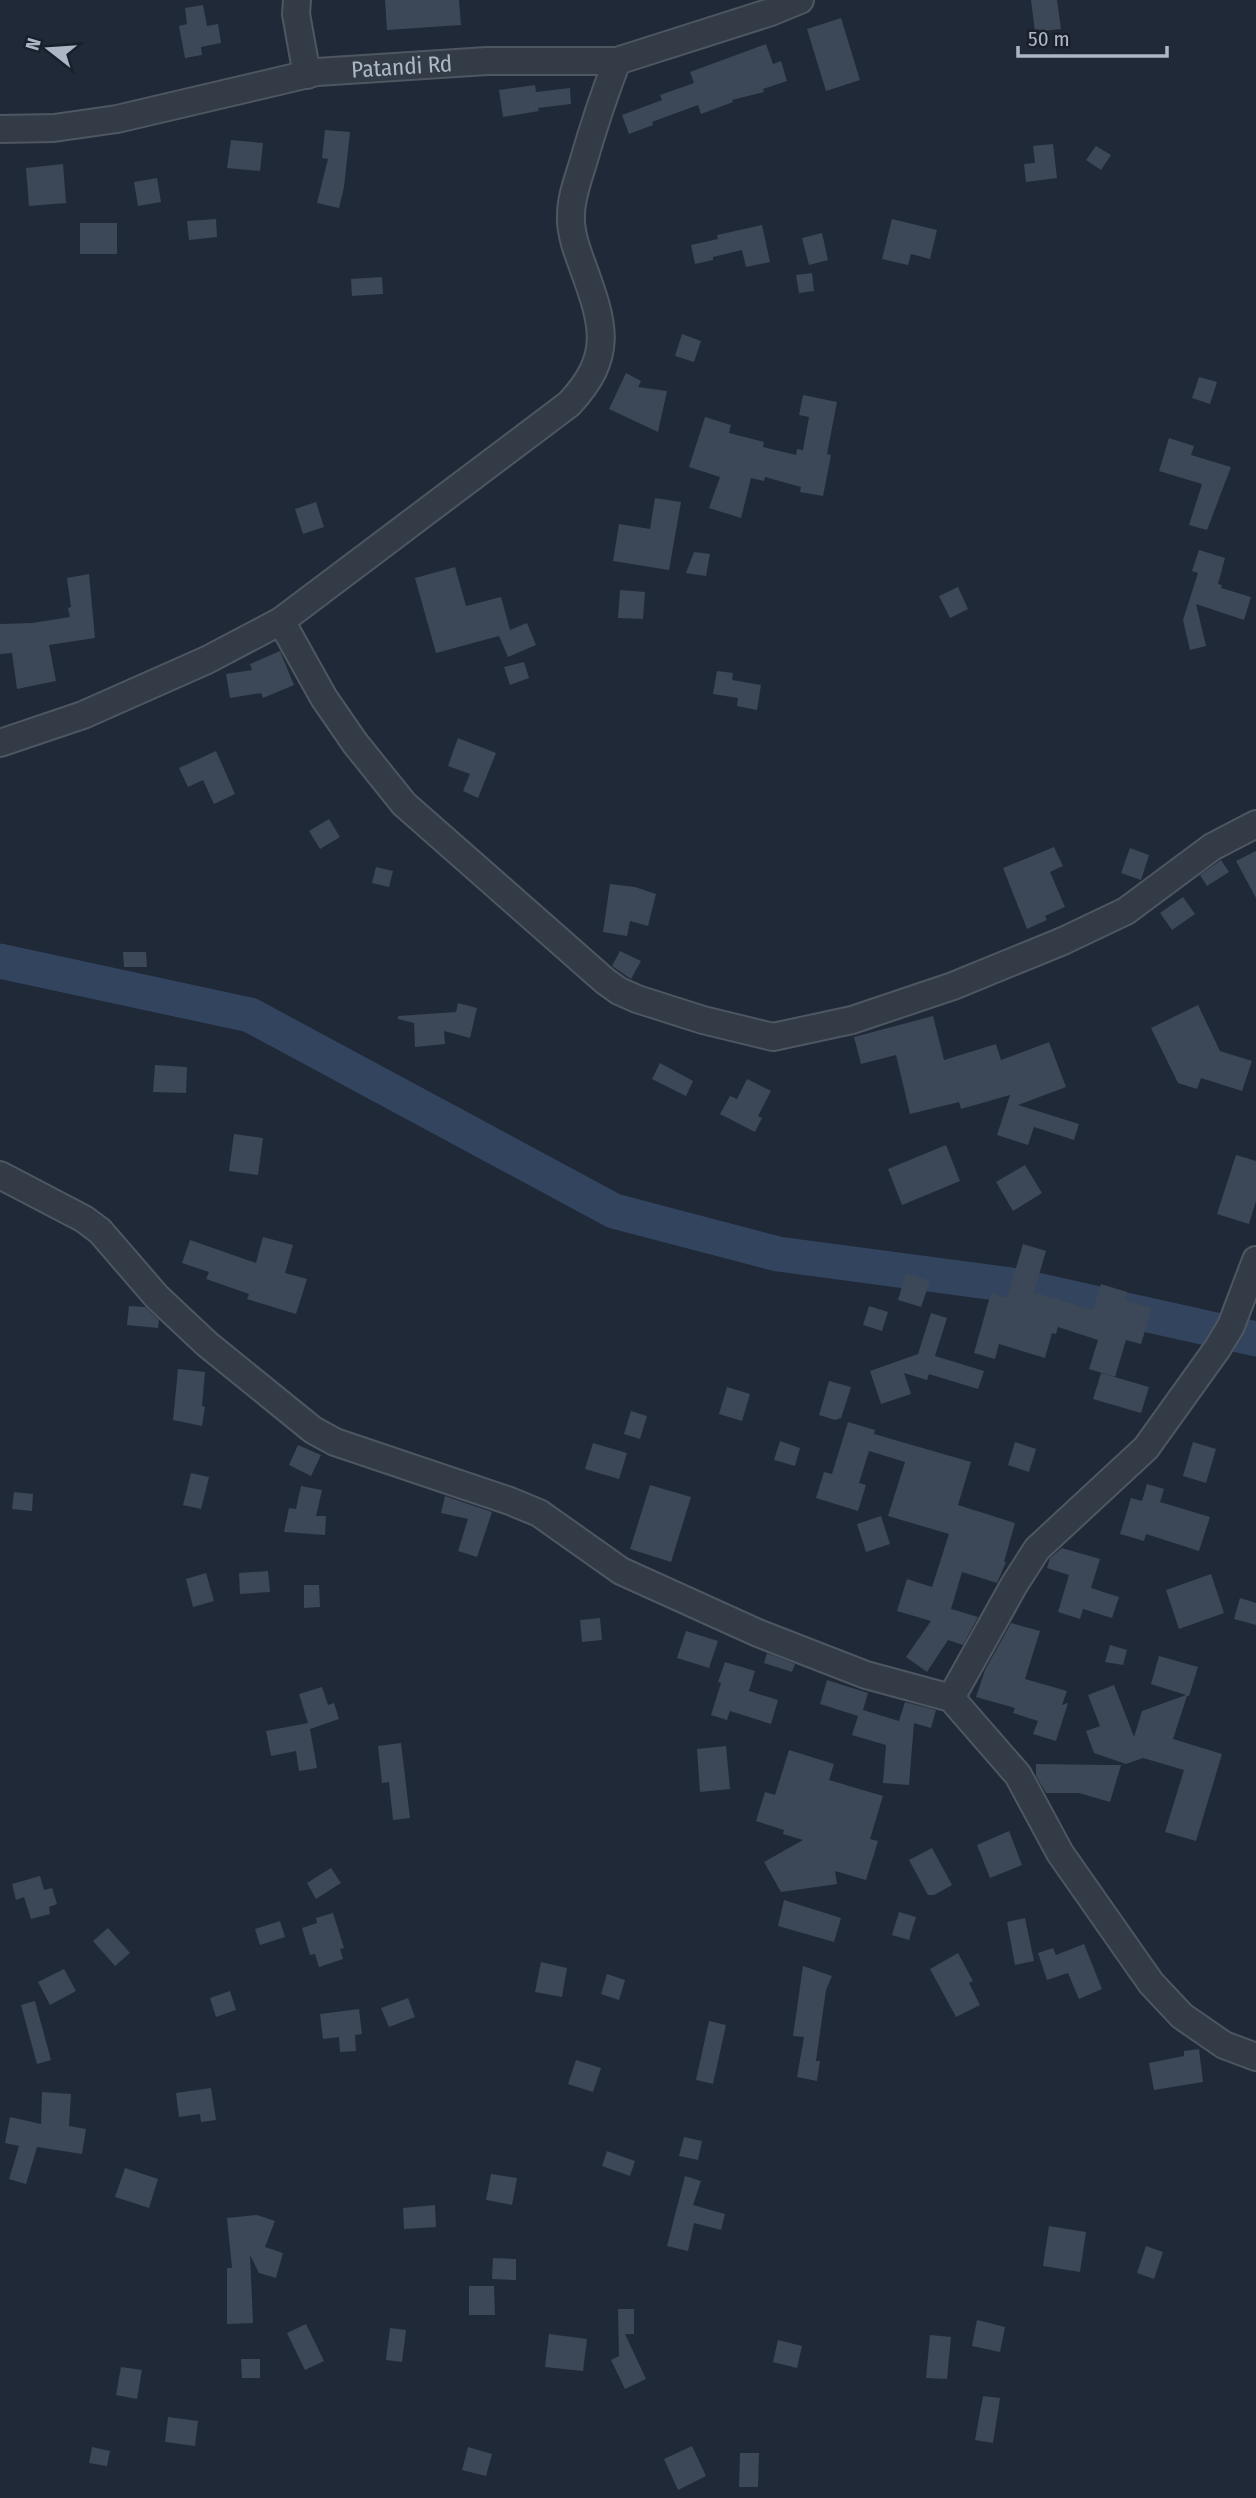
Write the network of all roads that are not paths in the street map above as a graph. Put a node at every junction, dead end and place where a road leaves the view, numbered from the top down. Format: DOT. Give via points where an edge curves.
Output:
graph roads {
  1 [pos="297,0"];
  2 [pos="800,0"];
  3 [pos="617,61"];
  4 [pos="307,75"];
  5 [pos="0,129"];
  6 [pos="281,621"];
  7 [pos="0,743"];
  8 [pos="1256,824"];
  9 [pos="0,1175"];
  10 [pos="1256,1260"];
  11 [pos="951,1698"];
  12 [pos="1256,2057"];
  1 -- 4 [label="street"];
  2 -- 3 [label="street, Patandi Rd"];
  3 -- 4 [label="street, Patandi Rd" via="487,61"];
  3 -- 6 [label="street" via="598,111 571,215 602,345 586,386 569,404"];
  4 -- 5 [label="street, Patandi Rd" via="117,119 54,128"];
  6 -- 7 [label="street" via="83,715"];
  6 -- 8 [label="street" via="324,698 404,804 605,981 637,999 758,1034 773,1037 852,1020 953,986 1063,941 1126,911 1212,847"];
  9 -- 11 [label="street" via="63,1206 100,1231 157,1297 313,1430 335,1442 538,1513 621,1571 758,1633 866,1675"];
  10 -- 11 [label="street" via="1231,1326 1217,1349 1146,1448 1037,1549"];
  11 -- 12 [label="street" via="1018,1775 1060,1853 1152,1983 1182,2016 1224,2045"];
}
